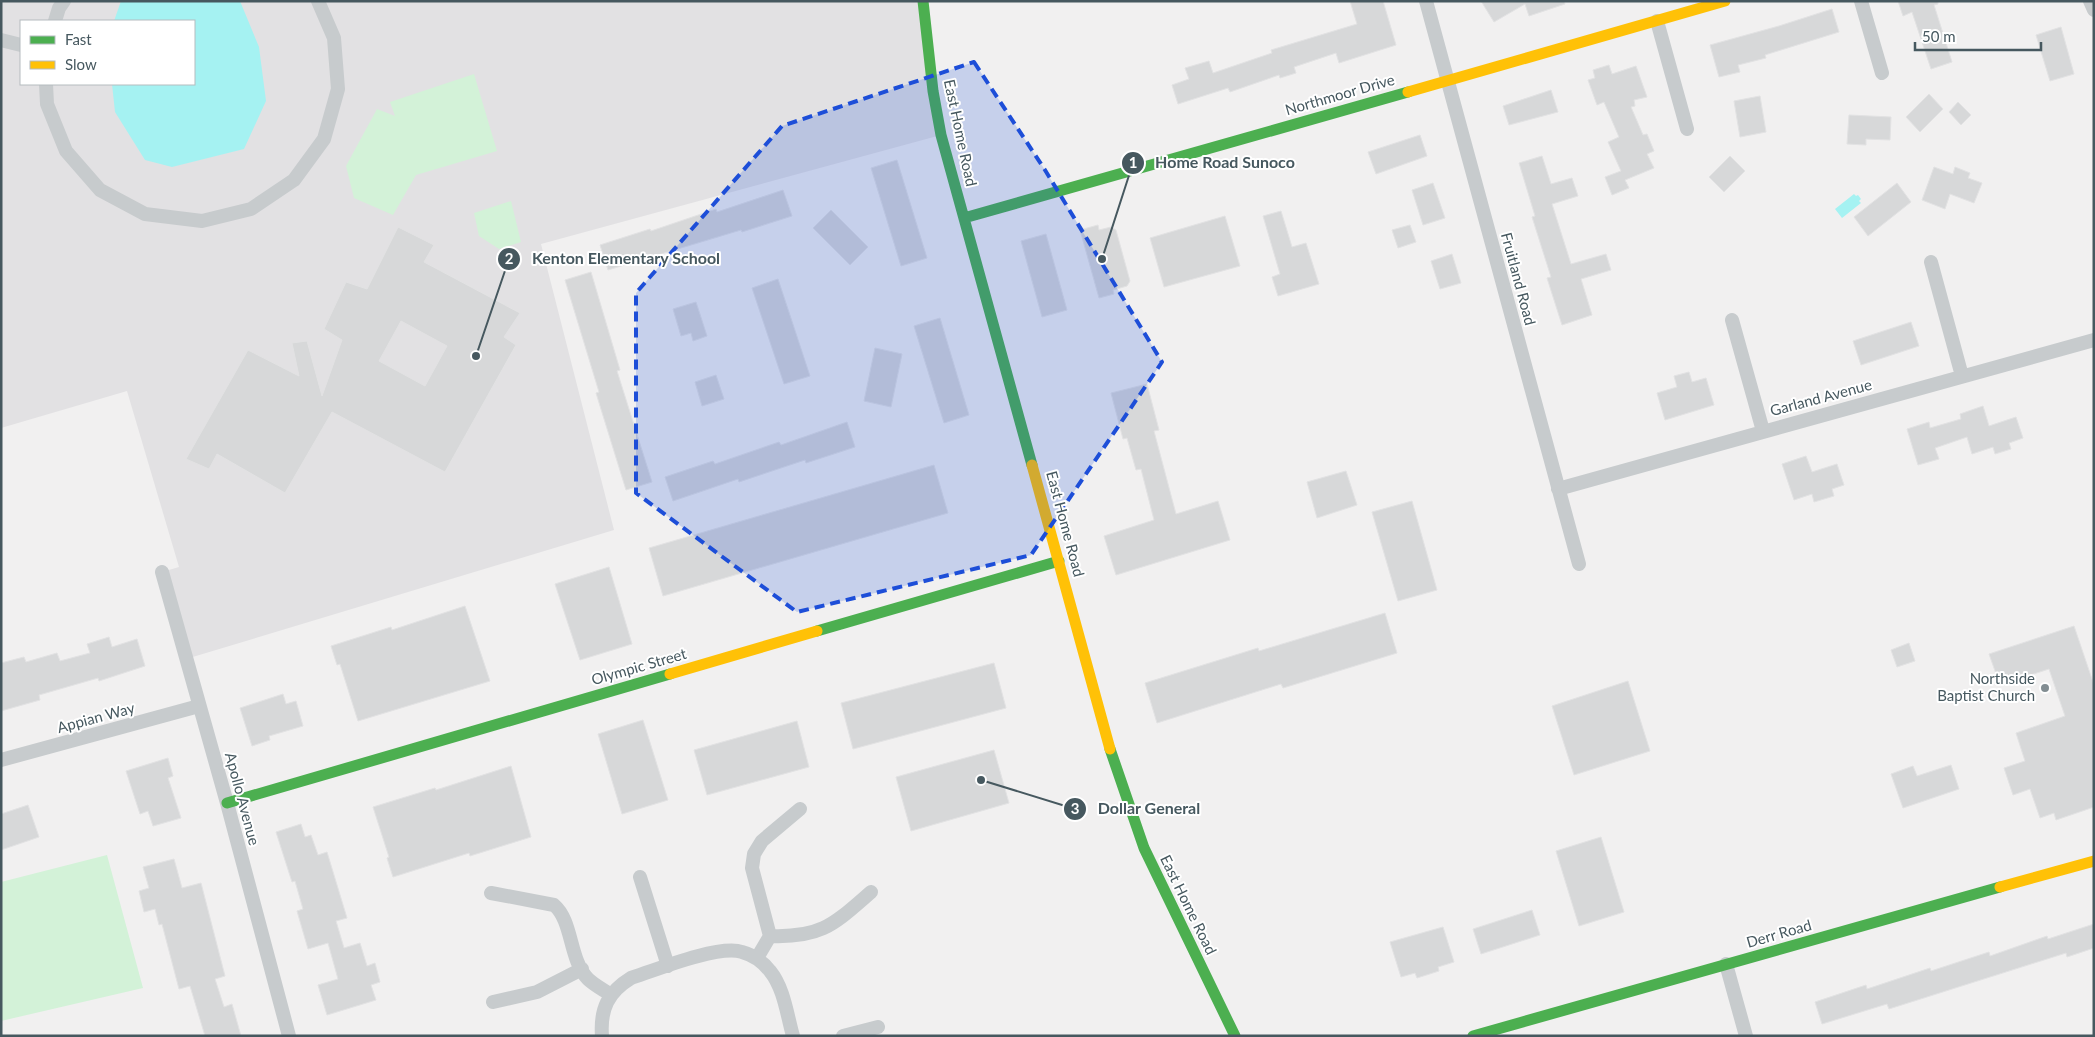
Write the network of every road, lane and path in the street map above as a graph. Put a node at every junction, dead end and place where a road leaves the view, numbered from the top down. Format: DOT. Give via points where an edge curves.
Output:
graph roads {
  1 [pos="64,1"];
  2 [pos="318,1"];
  3 [pos="923,1"];
  4 [pos="1426,1"];
  5 [pos="1725,1"];
  6 [pos="1861,1"];
  7 [pos="2090,1"];
  8 [pos="2094,10"];
  9 [pos="55,20"];
  10 [pos="1657,21"];
  11 [pos="1,40"];
  12 [pos="20,45"];
  13 [pos="1882,73"];
  14 [pos="1448,80"];
  15 [pos="46,85"];
  16 [pos="1687,129"];
  17 [pos="964,218"];
  18 [pos="1931,262"];
  19 [pos="1732,320"];
  20 [pos="2094,340"];
  21 [pos="1962,376"];
  22 [pos="1763,431"];
  23 [pos="1558,489"];
  24 [pos="1059,561"];
  25 [pos="1579,564"];
  26 [pos="162,572"];
  27 [pos="199,706"];
  28 [pos="1,760"];
  29 [pos="227,803"];
  30 [pos="800,809"];
  31 [pos="2094,861"];
  32 [pos="640,877"];
  33 [pos="871,892"];
  34 [pos="491,894"];
  35 [pos="770,936"];
  36 [pos="757,958"];
  37 [pos="1726,964"];
  38 [pos="668,966"];
  39 [pos="582,969"];
  40 [pos="611,995"];
  41 [pos="492,1002"];
  42 [pos="878,1027"];
  43 [pos="289,1036"];
  44 [pos="602,1036"];
  45 [pos="793,1036"];
  46 [pos="844,1036"];
  47 [pos="1235,1036"];
  48 [pos="1472,1036"];
  49 [pos="1746,1036"];
  1 -- 9 [label="street"];
  2 -- 15 [label="street" via="334,38 338,89 324,139 294,180 251,209 202,221 183,219 145,214 100,190 66,152 47,104"];
  3 -- 17 [label="street, East Home Road" via="941,135"];
  4 -- 14 [label="street, Fruitland Road"];
  5 -- 10 [label="street, Northmoor Drive"];
  6 -- 13 [label="street"];
  7 -- 8 [label="street"];
  10 -- 14 [label="street, Northmoor Drive"];
  10 -- 16 [label="street"];
  11 -- 12 [label="street"];
  14 -- 17 [label="street, Northmoor Drive"];
  14 -- 23 [label="street, Fruitland Road"];
  17 -- 24 [label="street, East Home Road"];
  18 -- 21 [label="street"];
  19 -- 22 [label="street"];
  20 -- 21 [label="street, Garland Avenue"];
  21 -- 22 [label="street, Garland Avenue"];
  22 -- 23 [label="street, Garland Avenue"];
  23 -- 25 [label="street, Fruitland Road"];
  24 -- 29 [label="street, Olympic Street"];
  24 -- 47 [label="street, East Home Road" via="1116,768 1144,848"];
  26 -- 27 [label="street, Apollo Avenue"];
  27 -- 28 [label="street, Appian Way"];
  27 -- 29 [label="street, Apollo Avenue"];
  29 -- 43 [label="street, Apollo Avenue"];
  30 -- 35 [label="street" via="762,841 754,854 752,868"];
  31 -- 37 [label="street, Derr Road"];
  32 -- 38 [label="street"];
  33 -- 35 [label="street" via="836,922 810,933"];
  34 -- 39 [label="street" via="554,905 561,911"];
  35 -- 36 [label="street"];
  36 -- 38 [label="street" via="741,951 721,950"];
  36 -- 45 [label="street" via="771,972 780,989"];
  37 -- 48 [label="street, Derr Road"];
  37 -- 49 [label="street"];
  38 -- 40 [label="street" via="631,978"];
  39 -- 40 [label="street" via="588,979"];
  39 -- 41 [label="street" via="537,992"];
  40 -- 44 [label="street" via="602,1016"];
  42 -- 46 [label="street"];
}
